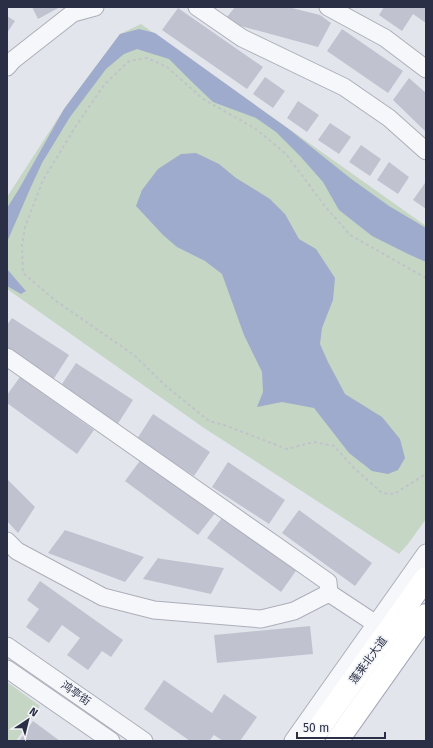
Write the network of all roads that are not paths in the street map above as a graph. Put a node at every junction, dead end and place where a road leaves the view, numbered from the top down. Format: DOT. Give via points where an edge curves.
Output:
graph roads {
  1 [pos="95,7"];
  2 [pos="197,7"];
  3 [pos="328,7"];
  4 [pos="7,67"];
  5 [pos="426,68"];
  6 [pos="426,151"];
  7 [pos="7,357"];
  8 [pos="7,541"];
  9 [pos="426,553"];
  10 [pos="426,578"];
  11 [pos="329,593"];
  12 [pos="426,615"];
  13 [pos="376,624"];
  14 [pos="7,646"];
  15 [pos="7,669"];
  16 [pos="111,741"];
  17 [pos="144,741"];
  18 [pos="293,741"];
  19 [pos="310,741"];
  20 [pos="337,741"];
  1 -- 4 [label="street" via="73,13"];
  2 -- 6 [label="street" via="242,38 344,87 389,118"];
  3 -- 5 [label="street" via="385,38"];
  7 -- 11 [label="street" via="328,582"];
  8 -- 11 [label="street" via="17,551 103,597 154,610 261,619 294,612"];
  9 -- 13 [label="street"];
  10 -- 19 [label="main road, 蓬莱北大道"];
  11 -- 13 [label="street"];
  12 -- 20 [label="main road, 蓬莱北大道"];
  13 -- 18 [label="street"];
  14 -- 17 [label="street, 鸿亭街"];
  15 -- 16 [label="street, 鸿亭街"];
}
